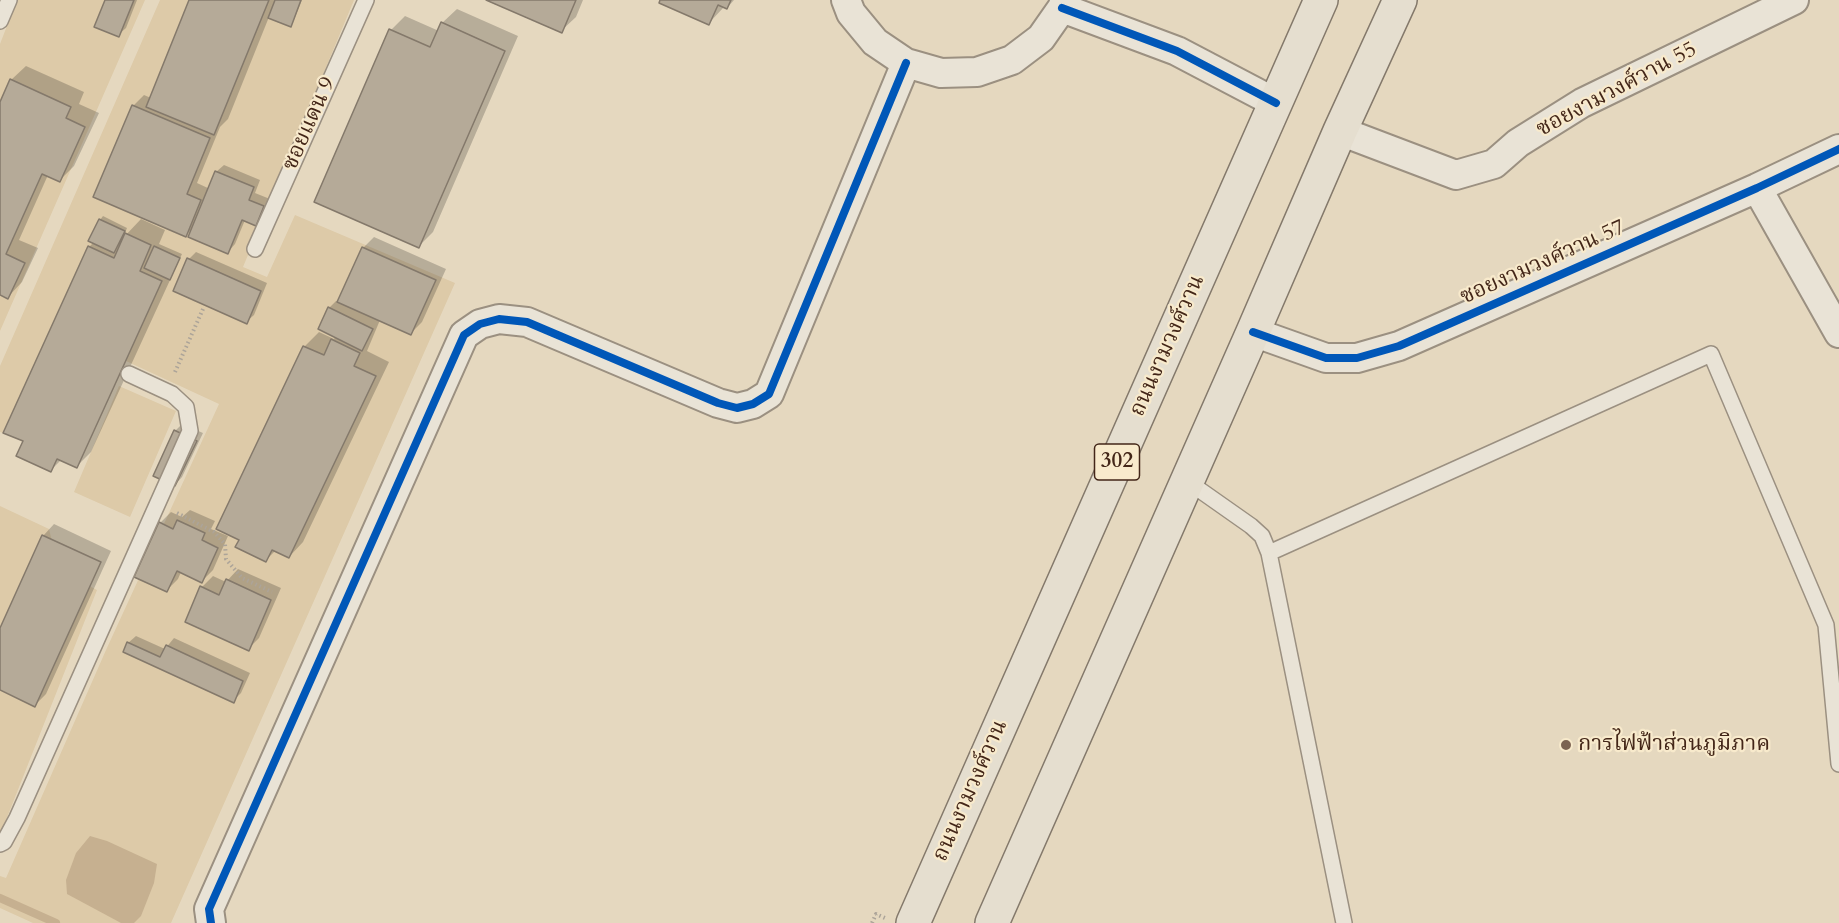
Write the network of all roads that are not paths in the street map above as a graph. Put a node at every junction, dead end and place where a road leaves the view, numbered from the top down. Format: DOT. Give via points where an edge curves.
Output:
graph roads {
  1 [pos="9,0"];
  2 [pos="366,0"];
  3 [pos="846,0"];
  4 [pos="1321,0"];
  5 [pos="1400,0"];
  6 [pos="1794,0"];
  7 [pos="1063,4"];
  8 [pos="0,21"];
  9 [pos="906,63"];
  10 [pos="1276,103"];
  11 [pos="1340,131"];
  12 [pos="1839,149"];
  13 [pos="1757,188"];
  14 [pos="255,249"];
  15 [pos="1253,332"];
  16 [pos="1839,333"];
  17 [pos="129,374"];
  18 [pos="1187,481"];
  19 [pos="1269,553"];
  20 [pos="1839,764"];
  21 [pos="0,844"];
  22 [pos="211,923"];
  23 [pos="913,923"];
  24 [pos="992,923"];
  25 [pos="1344,923"];
  1 -- 8 [label="lane"];
  2 -- 14 [label="lane, ซอยแดน 9"];
  3 -- 9 [label="street" via="851,13 875,42"];
  4 -- 10 [label="main road, ถนนงามวงศ์วาน / 302"];
  5 -- 11 [label="main road"];
  6 -- 11 [label="street, ซอยงามวงศ์วาน 55" via="1582,104 1518,144 1494,164 1456,175"];
  7 -- 9 [label="street" via="1041,38 1012,60 977,72 941,73"];
  7 -- 10 [label="street" via="1176,51"];
  9 -- 22 [label="street" via="769,394 753,404 737,408 718,403 527,322 499,319 480,324 464,335 208,909"];
  10 -- 23 [label="main road, ถนนงามวงศ์วาน / 302"];
  11 -- 15 [label="main road"];
  12 -- 13 [label="street, ซอยงามวงศ์วาน 57"];
  13 -- 15 [label="street, ซอยงามวงศ์วาน 57" via="1399,346 1357,358 1326,358"];
  13 -- 16 [label="street"];
  15 -- 18 [label="main road"];
  17 -- 21 [label="lane" via="172,394 186,407 190,431 17,818"];
  18 -- 19 [label="lane" via="1251,526 1262,536"];
  18 -- 24 [label="main road"];
  19 -- 20 [label="lane" via="1712,354 1826,625"];
  19 -- 25 [label="lane"];
}
